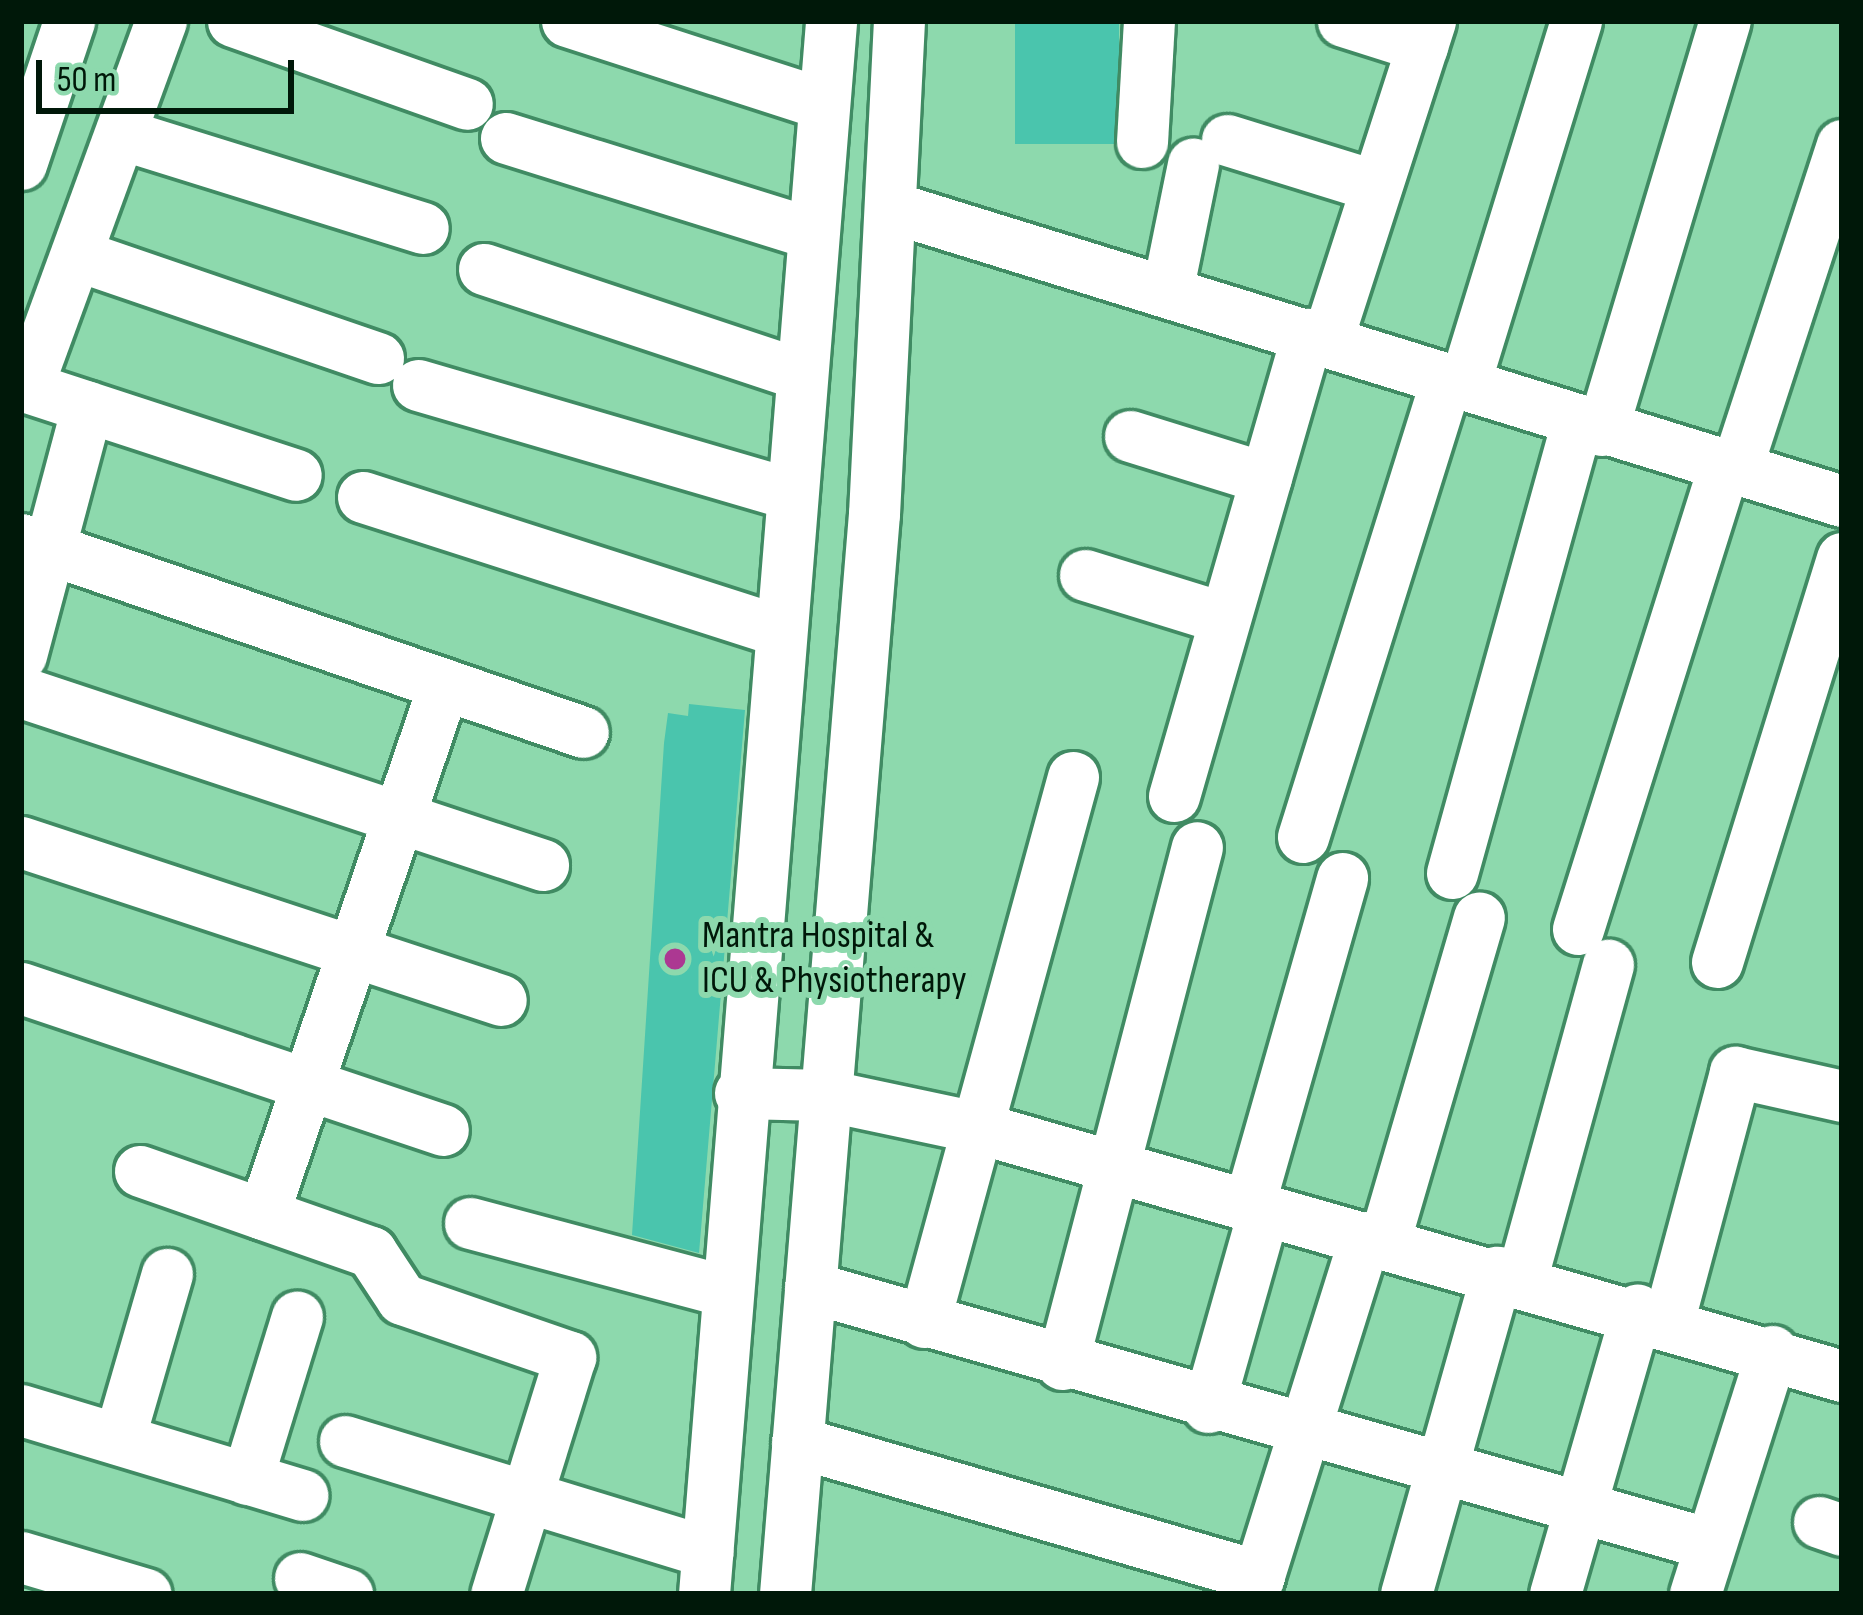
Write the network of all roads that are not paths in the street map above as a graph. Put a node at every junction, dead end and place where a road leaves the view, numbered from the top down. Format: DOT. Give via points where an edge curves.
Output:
graph roads {
  1 [pos="69,21"];
  2 [pos="161,21"];
  3 [pos="233,21"];
  4 [pos="567,21"];
  5 [pos="831,21"];
  6 [pos="899,21"];
  7 [pos="1149,21"];
  8 [pos="1342,21"];
  9 [pos="1576,21"];
  10 [pos="1725,21"];
  11 [pos="1426,33"];
  12 [pos="820,103"];
  13 [pos="467,104"];
  14 [pos="122,134"];
  15 [pos="506,138"];
  16 [pos="1142,142"];
  17 [pos="1842,145"];
  18 [pos="21,164"];
  19 [pos="1376,186"];
  20 [pos="891,206"];
  21 [pos="422,228"];
  22 [pos="811,233"];
  23 [pos="80,256"];
  24 [pos="484,269"];
  25 [pos="1168,287"];
  26 [pos="1317,337"];
  27 [pos="797,373"];
  28 [pos="1455,383"];
  29 [pos="24,386"];
  30 [pos="87,407"];
  31 [pos="1589,426"];
  32 [pos="1130,436"];
  33 [pos="1730,468"];
  34 [pos="296,475"];
  35 [pos="1266,478"];
  36 [pos="788,493"];
  37 [pos="363,496"];
  38 [pos="1842,501"];
  39 [pos="38,545"];
  40 [pos="1842,558"];
  41 [pos="1084,575"];
  42 [pos="1224,618"];
  43 [pos="778,630"];
  44 [pos="21,655"];
  45 [pos="444,684"];
  46 [pos="21,692"];
  47 [pos="583,732"];
  48 [pos="1073,777"];
  49 [pos="1174,796"];
  50 [pos="402,815"];
  51 [pos="1303,837"];
  52 [pos="21,842"];
  53 [pos="1197,847"];
  54 [pos="543,865"];
  55 [pos="1452,873"];
  56 [pos="1342,878"];
  57 [pos="1479,918"];
  58 [pos="353,950"];
  59 [pos="1717,962"];
  60 [pos="21,988"];
  61 [pos="501,1000"];
  62 [pos="308,1082"];
  63 [pos="740,1093"];
  64 [pos="825,1095"];
  65 [pos="1842,1096"];
  66 [pos="976,1127"];
  67 [pos="443,1130"];
  68 [pos="1115,1168"];
  69 [pos="140,1171"];
  70 [pos="1257,1207"];
  71 [pos="263,1214"];
  72 [pos="470,1223"];
  73 [pos="1374,1239"];
  74 [pos="167,1274"];
  75 [pos="1509,1275"];
  76 [pos="810,1287"];
  77 [pos="726,1291"];
  78 [pos="1653,1315"];
  79 [pos="298,1316"];
  80 [pos="924,1322"];
  81 [pos="1772,1351"];
  82 [pos="1062,1364"];
  83 [pos="1842,1376"];
  84 [pos="1208,1407"];
  85 [pos="21,1409"];
  86 [pos="1302,1435"];
  87 [pos="119,1439"];
  88 [pos="345,1442"];
  89 [pos="797,1442"];
  90 [pos="1437,1472"];
  91 [pos="247,1479"];
  92 [pos="302,1496"];
  93 [pos="529,1501"];
  94 [pos="1579,1509"];
  95 [pos="1709,1544"];
  96 [pos="21,1557"];
  97 [pos="705,1573"];
  98 [pos="1256,1585"];
  99 [pos="146,1594"];
  100 [pos="496,1594"];
  101 [pos="785,1594"];
  102 [pos="1406,1594"];
  103 [pos="1555,1594"];
  104 [pos="1695,1594"];
  1 -- 18 [label="street"];
  2 -- 14 [label="street"];
  3 -- 13 [label="street"];
  4 -- 12 [label="street"];
  5 -- 12 [label="street"];
  6 -- 20 [label="street"];
  7 -- 16 [label="street"];
  8 -- 11 [label="street"];
  9 -- 28 [label="street"];
  10 -- 31 [label="street"];
  11 -- 19 [label="street"];
  12 -- 22 [label="street"];
  14 -- 21 [label="street"];
  14 -- 23 [label="street"];
  15 -- 22 [label="street"];
  17 -- 33 [label="street"];
  19 -- 25 [label="street" via="1210,152"];
  19 -- 26 [label="street"];
  20 -- 25 [label="street"];
  20 -- 64 [label="street"];
  22 -- 27 [label="street"];
  23 -- 29 [label="street"];
  23 -- 36 [label="street" via="398,371"];
  24 -- 27 [label="street"];
  25 -- 26 [label="street"];
  26 -- 28 [label="street"];
  26 -- 35 [label="street"];
  27 -- 36 [label="street"];
  28 -- 31 [label="street"];
  28 -- 51 [label="street"];
  29 -- 30 [label="street"];
  30 -- 34 [label="street"];
  30 -- 39 [label="street"];
  31 -- 33 [label="street"];
  31 -- 55 [label="street"];
  32 -- 35 [label="street"];
  33 -- 38 [label="street"];
  33 -- 75 [label="street"];
  35 -- 42 [label="street"];
  36 -- 43 [label="street"];
  37 -- 43 [label="street"];
  39 -- 44 [label="street"];
  39 -- 45 [label="street"];
  40 -- 59 [label="street"];
  41 -- 42 [label="street"];
  42 -- 49 [label="street"];
  43 -- 63 [label="street"];
  45 -- 47 [label="street"];
  45 -- 50 [label="street"];
  46 -- 50 [label="street"];
  48 -- 66 [label="street"];
  50 -- 54 [label="street"];
  50 -- 58 [label="street"];
  52 -- 58 [label="street"];
  53 -- 68 [label="street"];
  56 -- 70 [label="street"];
  57 -- 73 [label="street"];
  58 -- 61 [label="street"];
  58 -- 62 [label="street"];
  60 -- 62 [label="street"];
  62 -- 67 [label="street"];
  62 -- 71 [label="street"];
  63 -- 64 [label="street"];
  63 -- 77 [label="street"];
  64 -- 66 [label="street"];
  64 -- 76 [label="street"];
  65 -- 78 [label="street" via="1735,1072"];
  66 -- 68 [label="street"];
  66 -- 80 [label="street"];
  68 -- 70 [label="street"];
  68 -- 82 [label="street"];
  69 -- 71 [label="street"];
  70 -- 73 [label="street"];
  70 -- 84 [label="street"];
  71 -- 93 [label="street" via="374,1254 402,1299 570,1357"];
  72 -- 77 [label="street"];
  73 -- 75 [label="street"];
  73 -- 86 [label="street"];
  74 -- 87 [label="street"];
  75 -- 78 [label="street"];
  75 -- 90 [label="street"];
  76 -- 80 [label="street"];
  76 -- 89 [label="street"];
  77 -- 97 [label="street"];
  78 -- 81 [label="street"];
  78 -- 94 [label="street"];
  79 -- 91 [label="street"];
  80 -- 82 [label="street"];
  81 -- 83 [label="street"];
  81 -- 95 [label="street"];
  82 -- 84 [label="street"];
  84 -- 86 [label="street"];
  85 -- 87 [label="street"];
  86 -- 90 [label="street"];
  86 -- 98 [label="street"];
  87 -- 91 [label="street"];
  88 -- 93 [label="street"];
  89 -- 98 [label="street"];
  89 -- 101 [label="street"];
  90 -- 94 [label="street"];
  90 -- 102 [label="street"];
  91 -- 92 [label="street"];
  93 -- 97 [label="street"];
  93 -- 100 [label="street"];
  94 -- 95 [label="street"];
  94 -- 103 [label="street"];
  95 -- 104 [label="street"];
  96 -- 99 [label="street"];
}
